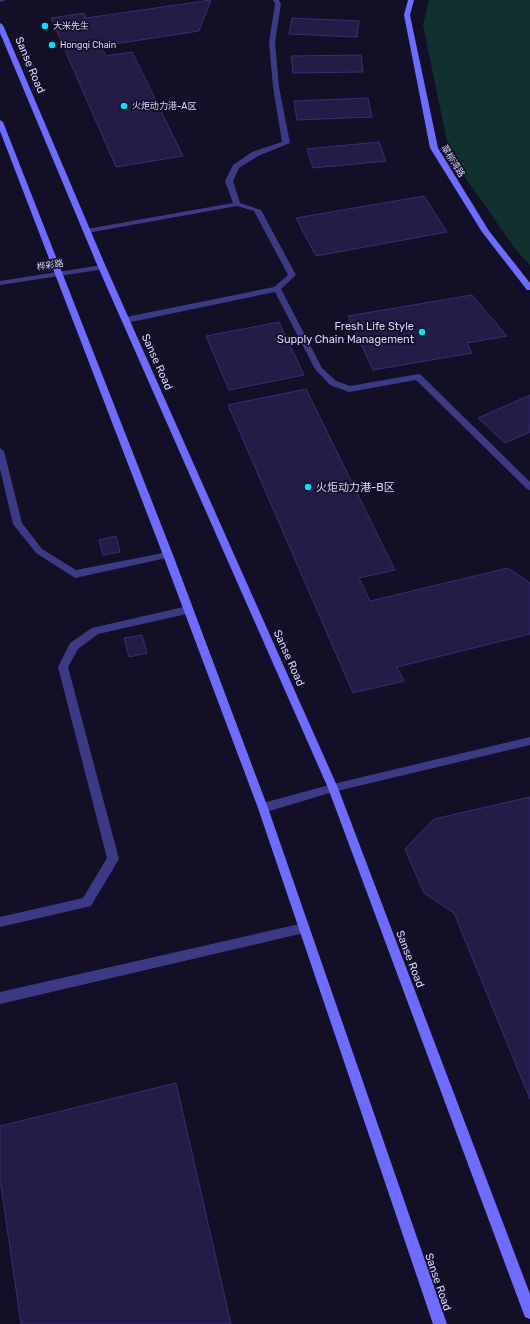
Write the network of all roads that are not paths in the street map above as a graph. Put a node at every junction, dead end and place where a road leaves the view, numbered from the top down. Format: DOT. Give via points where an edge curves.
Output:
graph roads {
  1 [pos="276,0"];
  2 [pos="411,0"];
  3 [pos="0,25"];
  4 [pos="0,122"];
  5 [pos="237,204"];
  6 [pos="87,231"];
  7 [pos="102,267"];
  8 [pos="60,274"];
  9 [pos="0,283"];
  10 [pos="530,288"];
  11 [pos="277,289"];
  12 [pos="126,320"];
  13 [pos="0,451"];
  14 [pos="530,487"];
  15 [pos="168,555"];
  16 [pos="188,610"];
  17 [pos="530,741"];
  18 [pos="333,788"];
  19 [pos="263,808"];
  20 [pos="0,922"];
  21 [pos="304,928"];
  22 [pos="0,998"];
  23 [pos="530,1312"];
  24 [pos="440,1324"];
  1 -- 5 [label="street" via="278,4 272,42 276,87 286,143 255,154 236,167 229,182"];
  2 -- 10 [label="street, 翠柳湾路" via="407,15 434,148 486,232"];
  3 -- 6 [label="street, Sanse Road"];
  4 -- 8 [label="street, Sanse Road"];
  5 -- 6 [label="street"];
  5 -- 11 [label="street" via="257,210 292,275"];
  6 -- 7 [label="street, Sanse Road"];
  7 -- 8 [label="street, 桦彩路"];
  7 -- 12 [label="street, Sanse Road"];
  8 -- 9 [label="street, 桦彩路"];
  8 -- 15 [label="street, Sanse Road"];
  11 -- 12 [label="street"];
  11 -- 14 [label="street" via="319,369 333,383 349,389 418,377"];
  12 -- 18 [label="street, Sanse Road"];
  13 -- 15 [label="street" via="18,524 40,551 75,574"];
  15 -- 16 [label="street, Sanse Road"];
  16 -- 19 [label="street, Sanse Road"];
  16 -- 20 [label="street" via="95,631 74,646 63,667 113,859 87,902"];
  17 -- 18 [label="street"];
  18 -- 19 [label="street"];
  18 -- 23 [label="street, Sanse Road"];
  19 -- 21 [label="street, Sanse Road"];
  21 -- 22 [label="street"];
  21 -- 24 [label="street, Sanse Road"];
}
